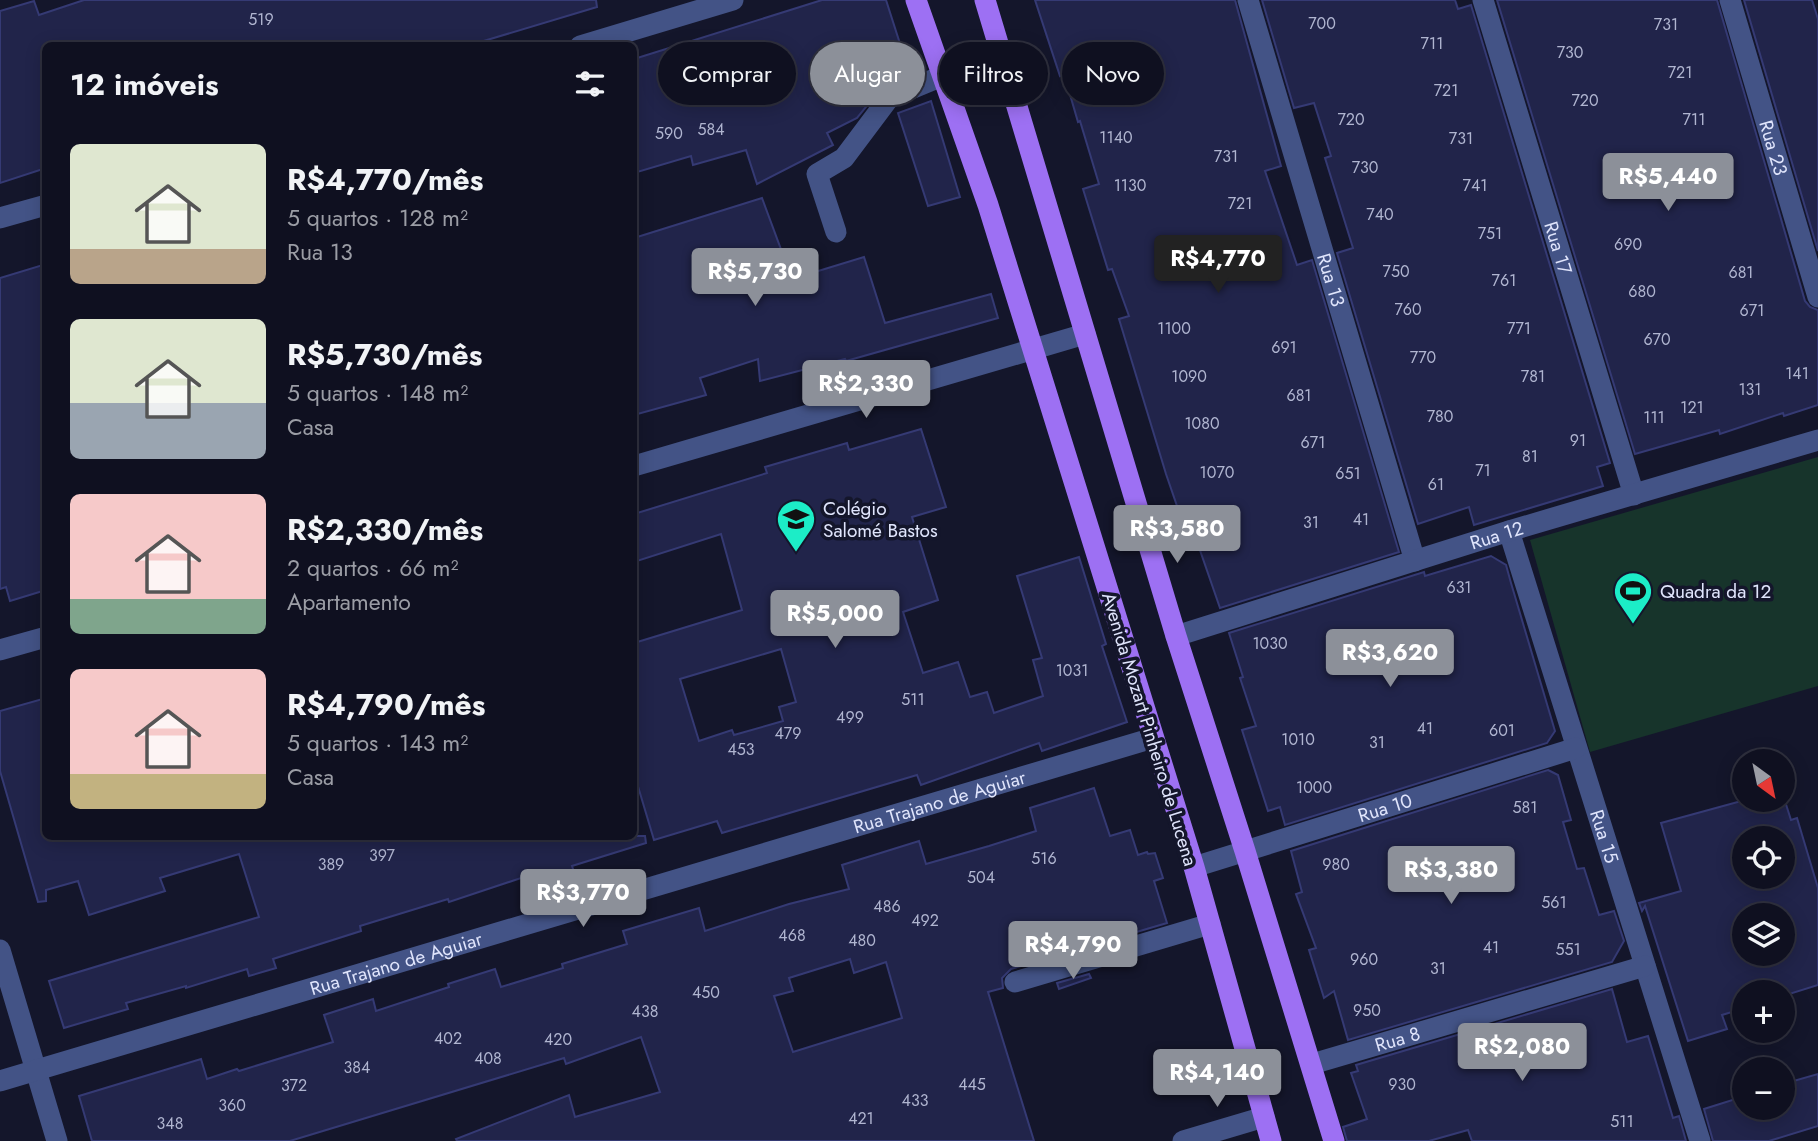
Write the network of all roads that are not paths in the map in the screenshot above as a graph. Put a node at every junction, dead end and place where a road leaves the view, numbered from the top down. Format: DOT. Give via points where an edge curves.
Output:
graph roads {
  1 [pos="733,0"];
  2 [pos="916,0"];
  3 [pos="985,0"];
  4 [pos="1248,0"];
  5 [pos="1483,0"];
  6 [pos="1730,0"];
  7 [pos="593,42"];
  8 [pos="939,67"];
  9 [pos="939,77"];
  10 [pos="953,105"];
  11 [pos="42,206"];
  12 [pos="0,218"];
  13 [pos="836,232"];
  14 [pos="1818,297"];
  15 [pos="1085,334"];
  16 [pos="1032,350"];
  17 [pos="1818,440"];
  18 [pos="637,465"];
  19 [pos="1634,495"];
  20 [pos="1509,531"];
  21 [pos="1415,561"];
  22 [pos="1176,636"];
  23 [pos="42,638"];
  24 [pos="0,650"];
  25 [pos="1153,738"];
  26 [pos="1576,748"];
  27 [pos="1245,851"];
  28 [pos="1194,867"];
  29 [pos="1210,924"];
  30 [pos="0,950"];
  31 [pos="1645,966"];
  32 [pos="1015,982"];
  33 [pos="1312,1064"];
  34 [pos="36,1069"];
  35 [pos="0,1081"];
  36 [pos="1264,1117"];
  37 [pos="57,1141"];
  38 [pos="1183,1141"];
  39 [pos="1271,1141"];
  40 [pos="1334,1141"];
  41 [pos="1700,1141"];
  1 -- 7 [label="street"];
  2 -- 8 [label="main road, Avenida Mozart Pinheiro de Lucena"];
  3 -- 15 [label="main road"];
  4 -- 21 [label="street, Rua 13"];
  5 -- 19 [label="street, Rua 17"];
  6 -- 14 [label="street, Rua 23"];
  9 -- 13 [label="street" via="889,98 844,158 817,174"];
  10 -- 16 [label="main road, Avenida Mozart Pinheiro de Lucena" via="989,205"];
  11 -- 12 [label="street"];
  15 -- 16 [label="street"];
  15 -- 22 [label="main road"];
  16 -- 18 [label="street"];
  16 -- 25 [label="main road, Avenida Mozart Pinheiro de Lucena"];
  17 -- 19 [label="street, Rua 12"];
  19 -- 20 [label="street, Rua 12"];
  20 -- 21 [label="street, Rua 12"];
  20 -- 26 [label="street, Rua 15"];
  21 -- 22 [label="street, Rua 12"];
  22 -- 27 [label="main road"];
  23 -- 24 [label="street"];
  25 -- 28 [label="main road, Avenida Mozart Pinheiro de Lucena"];
  25 -- 34 [label="street, Rua Trajano de Aguiar"];
  26 -- 27 [label="street, Rua 10"];
  26 -- 31 [label="street, Rua 15"];
  27 -- 28 [label="street, Rua 10"];
  27 -- 33 [label="main road"];
  28 -- 29 [label="main road, Avenida Mozart Pinheiro de Lucena"];
  29 -- 32 [label="street"];
  29 -- 36 [label="main road, Avenida Mozart Pinheiro de Lucena"];
  30 -- 34 [label="street"];
  31 -- 33 [label="street, Rua 8"];
  31 -- 41 [label="street, Rua 15"];
  33 -- 40 [label="main road"];
  34 -- 35 [label="street, Rua Trajano de Aguiar"];
  34 -- 37 [label="street"];
  36 -- 38 [label="street"];
  36 -- 39 [label="main road, Avenida Mozart Pinheiro de Lucena"];
}
